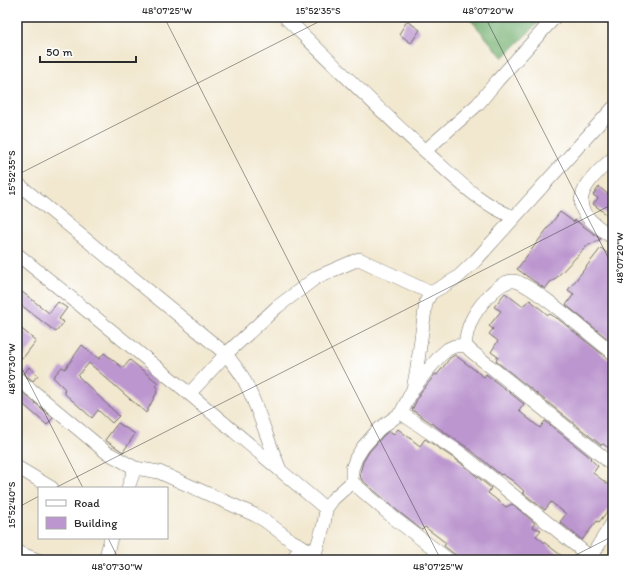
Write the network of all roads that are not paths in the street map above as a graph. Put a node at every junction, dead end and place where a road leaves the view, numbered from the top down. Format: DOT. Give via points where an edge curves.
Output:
graph roads {
  1 [pos="285,17"];
  2 [pos="555,17"];
  3 [pos="613,108"];
  4 [pos="424,151"];
  5 [pos="613,158"];
  6 [pos="17,183"];
  7 [pos="514,217"];
  8 [pos="613,238"];
  9 [pos="17,254"];
  10 [pos="431,293"];
  11 [pos="465,345"];
  12 [pos="613,353"];
  13 [pos="226,354"];
  14 [pos="17,378"];
  15 [pos="413,389"];
  16 [pos="189,394"];
  17 [pos="401,413"];
  18 [pos="613,465"];
  19 [pos="17,467"];
  20 [pos="134,468"];
  21 [pos="280,470"];
  22 [pos="352,482"];
  23 [pos="50,487"];
  24 [pos="128,487"];
  25 [pos="326,509"];
  26 [pos="613,522"];
  27 [pos="111,539"];
  28 [pos="302,546"];
  29 [pos="17,552"];
  30 [pos="314,556"];
  31 [pos="593,559"];
  32 [pos="38,560"];
  33 [pos="105,560"];
  34 [pos="292,560"];
  35 [pos="449,560"];
  1 -- 4 [label="street"];
  2 -- 4 [label="street" via="478,104"];
  3 -- 7 [label="street"];
  4 -- 7 [label="street" via="478,198"];
  5 -- 8 [label="street" via="586,188 581,199 586,215"];
  6 -- 13 [label="street"];
  7 -- 10 [label="street" via="457,278"];
  9 -- 16 [label="street"];
  10 -- 13 [label="street" via="359,259 318,277 277,307"];
  10 -- 15 [label="street" via="426,302"];
  11 -- 12 [label="street" via="469,322 481,304 498,286 515,281 532,289"];
  11 -- 15 [label="street" via="448,349"];
  11 -- 18 [label="street"];
  13 -- 16 [label="street"];
  13 -- 21 [label="street" via="252,396"];
  14 -- 20 [label="street" via="106,452"];
  15 -- 17 [label="street"];
  16 -- 21 [label="street"];
  17 -- 22 [label="street" via="379,429 363,447 352,469"];
  17 -- 31 [label="street" via="463,455"];
  19 -- 23 [label="street"];
  20 -- 24 [label="street"];
  20 -- 28 [label="street" via="159,472 184,482 264,520"];
  21 -- 25 [label="street"];
  22 -- 25 [label="street"];
  22 -- 35 [label="street"];
  25 -- 30 [label="street"];
  26 -- 31 [label="street" via="596,549"];
  27 -- 33 [label="street"];
  28 -- 30 [label="street"];
  28 -- 34 [label="street"];
  29 -- 32 [label="street"];
}
